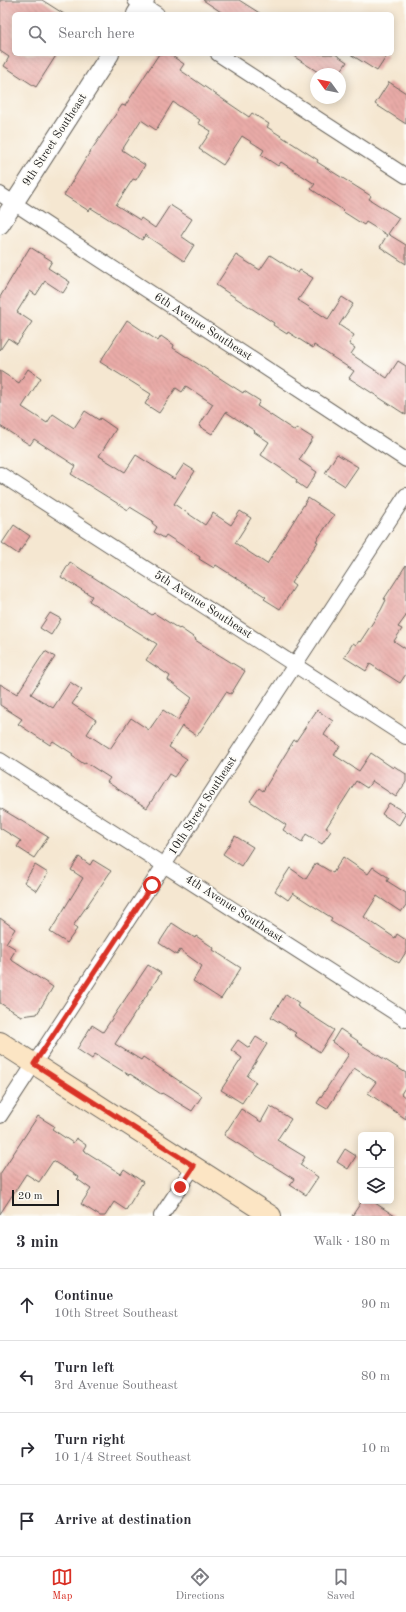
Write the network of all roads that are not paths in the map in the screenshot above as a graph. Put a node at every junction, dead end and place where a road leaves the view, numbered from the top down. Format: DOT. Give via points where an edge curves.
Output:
graph roads {
  1 [pos="109,56"];
  2 [pos="221,56"];
  3 [pos="406,176"];
  4 [pos="7,199"];
  5 [pos="0,225"];
  6 [pos="406,460"];
  7 [pos="0,474"];
  8 [pos="406,495"];
  9 [pos="296,665"];
  10 [pos="406,737"];
  11 [pos="0,760"];
  12 [pos="165,864"];
  13 [pos="406,1020"];
  14 [pos="0,1042"];
  15 [pos="34,1064"];
  16 [pos="0,1116"];
  17 [pos="194,1166"];
  18 [pos="160,1216"];
  19 [pos="271,1216"];
  1 -- 4 [label="street, 9th Street Southeast"];
  2 -- 3 [label="street"];
  4 -- 5 [label="street, 9th Street Southeast"];
  4 -- 6 [label="street, 6th Avenue Southeast"];
  7 -- 9 [label="street, 5th Avenue Southeast"];
  8 -- 9 [label="street, 10th Street Southeast"];
  9 -- 10 [label="street, 5th Avenue Southeast"];
  9 -- 12 [label="street, 10th Street Southeast"];
  11 -- 12 [label="street, 4th Avenue Southeast"];
  12 -- 13 [label="street, 4th Avenue Southeast"];
  12 -- 15 [label="street, 10th Street Southeast"];
  14 -- 15 [label="main road"];
  15 -- 16 [label="street, 10th Street Southeast"];
  15 -- 17 [label="main road"];
  17 -- 18 [label="street"];
  17 -- 19 [label="main road"];
}
